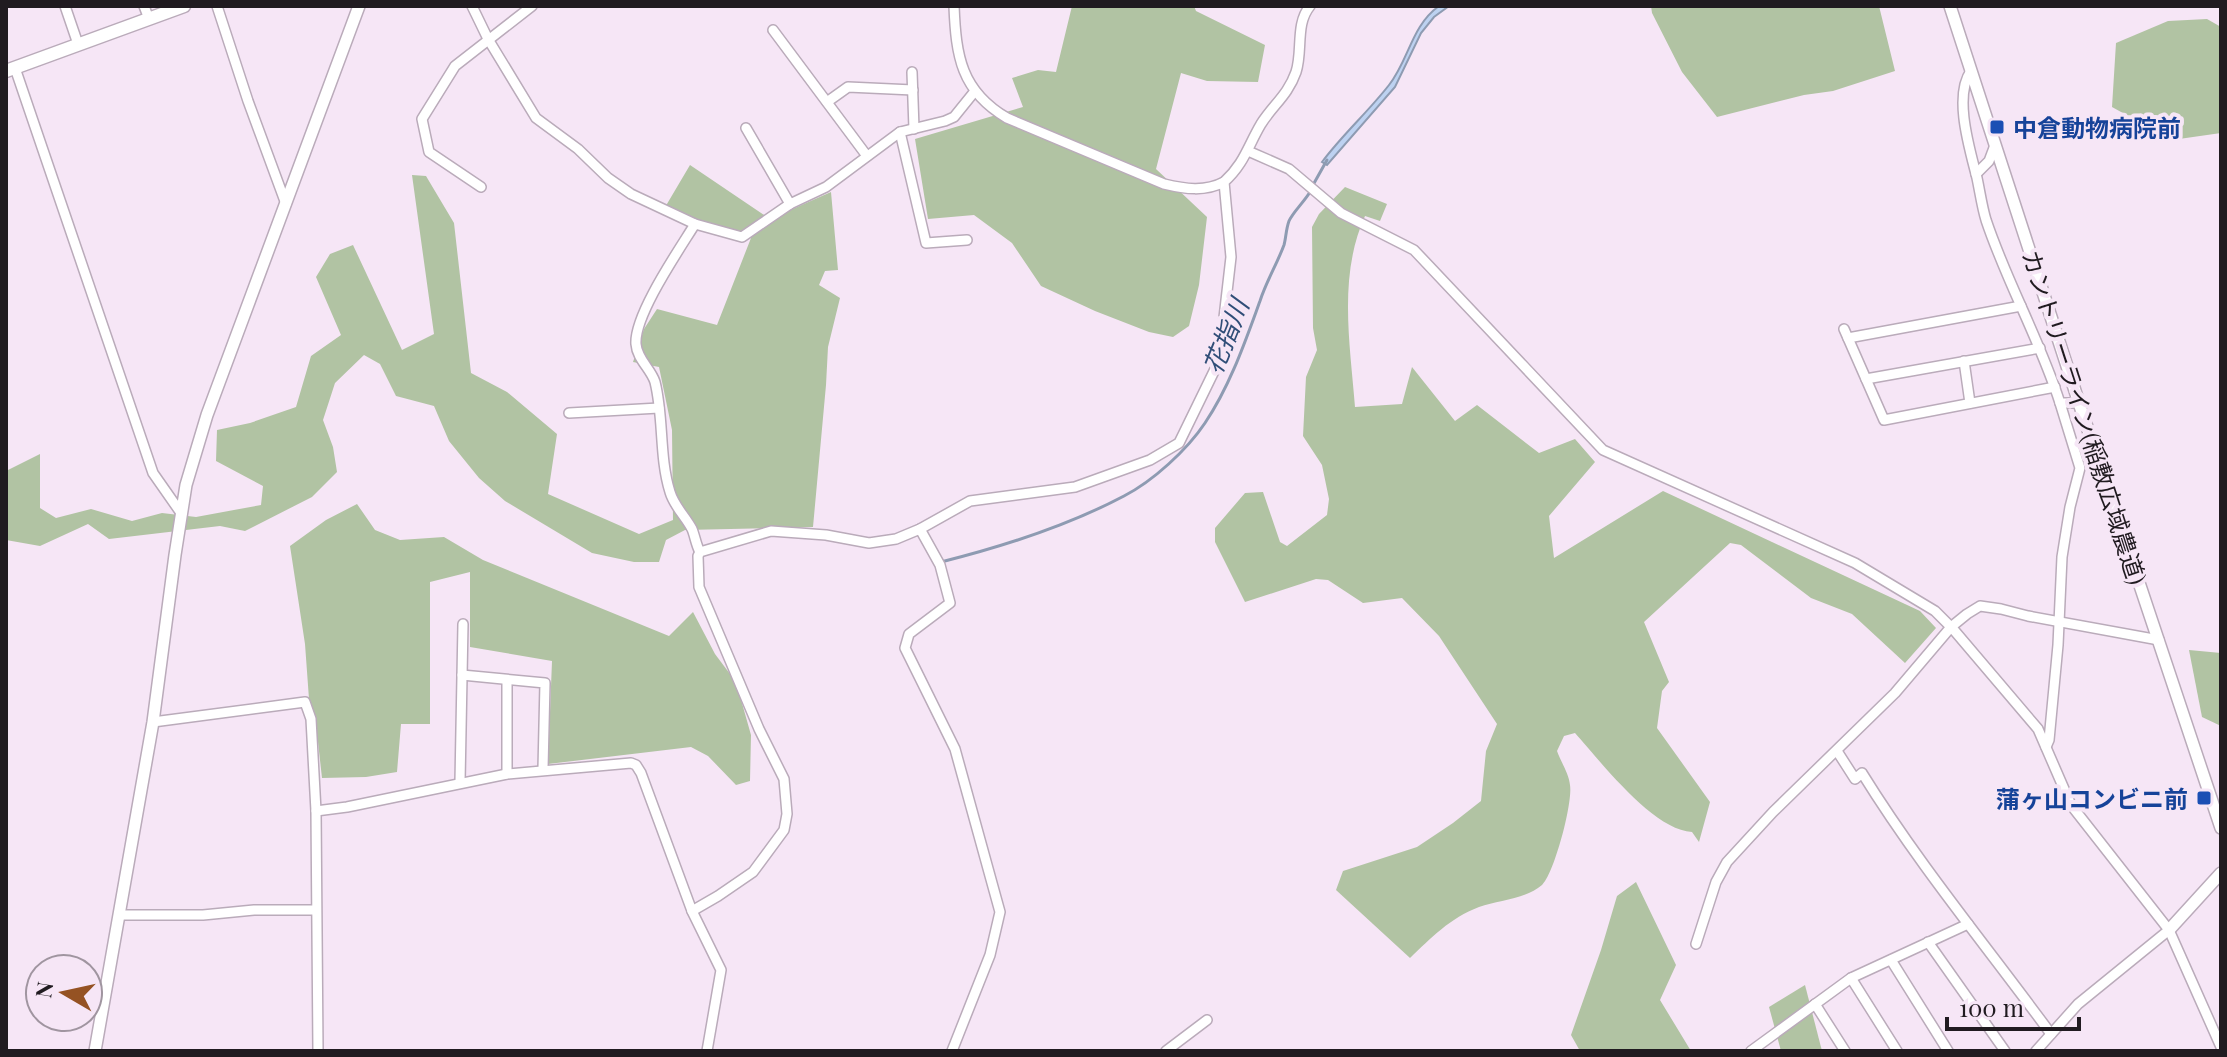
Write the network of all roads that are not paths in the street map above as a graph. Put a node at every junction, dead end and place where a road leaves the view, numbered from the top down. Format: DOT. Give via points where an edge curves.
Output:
graph roads {
  1 [pos="65,6"];
  2 [pos="184,6"];
  3 [pos="217,6"];
  4 [pos="359,6"];
  5 [pos="472,6"];
  6 [pos="532,6"];
  7 [pos="954,6"];
  8 [pos="1310,6"];
  9 [pos="1950,6"];
  10 [pos="146,12"];
  11 [pos="773,30"];
  12 [pos="488,39"];
  13 [pos="78,44"];
  14 [pos="10,70"];
  15 [pos="1971,71"];
  16 [pos="912,72"];
  17 [pos="913,90"];
  18 [pos="975,91"];
  19 [pos="827,102"];
  20 [pos="746,128"];
  21 [pos="914,129"];
  22 [pos="900,132"];
  23 [pos="1995,145"];
  24 [pos="1248,151"];
  25 [pos="867,156"];
  26 [pos="1976,174"];
  27 [pos="1224,182"];
  28 [pos="481,187"];
  29 [pos="286,204"];
  30 [pos="790,204"];
  31 [pos="695,224"];
  32 [pos="967,240"];
  33 [pos="2021,306"];
  34 [pos="2040,348"];
  35 [pos="1964,361"];
  36 [pos="1866,379"];
  37 [pos="2055,387"];
  38 [pos="1970,403"];
  39 [pos="2060,403"];
  40 [pos="2079,403"];
  41 [pos="659,408"];
  42 [pos="569,413"];
  43 [pos="181,513"];
  44 [pos="920,529"];
  45 [pos="700,552"];
  46 [pos="2059,621"];
  47 [pos="463,624"];
  48 [pos="1951,627"];
  49 [pos="2159,640"];
  50 [pos="462,675"];
  51 [pos="507,680"];
  52 [pos="153,722"];
  53 [pos="2046,747"];
  54 [pos="1837,751"];
  55 [pos="543,769"];
  56 [pos="507,774"];
  57 [pos="460,782"];
  58 [pos="316,811"];
  59 [pos="2221,828"];
  60 [pos="2221,873"];
  61 [pos="315,910"];
  62 [pos="692,911"];
  63 [pos="119,915"];
  64 [pos="1968,924"];
  65 [pos="2169,930"];
  66 [pos="1928,942"];
  67 [pos="1696,944"];
  68 [pos="1891,960"];
  69 [pos="1851,978"];
  70 [pos="1815,1004"];
  71 [pos="1207,1020"];
  72 [pos="2051,1034"];
  73 [pos="2221,1047"];
  74 [pos="95,1051"];
  75 [pos="318,1051"];
  76 [pos="707,1051"];
  77 [pos="952,1051"];
  78 [pos="1166,1051"];
  79 [pos="1751,1051"];
  80 [pos="1845,1051"];
  81 [pos="1897,1051"];
  82 [pos="1948,1051"];
  83 [pos="2005,1051"];
  84 [pos="2036,1051"];
  1 -- 13 [label="street"];
  2 -- 10 [label="main road"];
  3 -- 29 [label="street"];
  4 -- 29 [label="street"];
  5 -- 12 [label="street"];
  6 -- 12 [label="street"];
  7 -- 18 [label="street" via="956,48"];
  8 -- 24 [label="street" via="1303,14 1297,70"];
  9 -- 15 [label="street, カントリーライン(稲敷広域農道)"];
  10 -- 13 [label="main road"];
  11 -- 19 [label="street"];
  12 -- 28 [label="street" via="455,66 422,119 429,152"];
  12 -- 31 [label="street" via="536,118 631,194"];
  13 -- 14 [label="main road"];
  14 -- 43 [label="street" via="153,473"];
  15 -- 23 [label="street, カントリーライン(稲敷広域農道)"];
  15 -- 26 [label="street" via="1963,101"];
  16 -- 17 [label="street"];
  17 -- 19 [label="street" via="848,87"];
  17 -- 21 [label="street"];
  18 -- 21 [label="street" via="954,117"];
  18 -- 27 [label="street" via="1007,118 1164,184 1208,189"];
  19 -- 25 [label="street"];
  20 -- 30 [label="street"];
  21 -- 22 [label="street"];
  22 -- 25 [label="street"];
  22 -- 32 [label="street" via="926,243"];
  23 -- 26 [label="street"];
  23 -- 40 [label="street, カントリーライン(稲敷広域農道)"];
  24 -- 27 [label="street"];
  24 -- 48 [label="street" via="1289,169 1341,213 1414,250 1603,450 1855,563 1935,611"];
  25 -- 30 [label="street" via="826,187"];
  26 -- 33 [label="street" via="1986,219"];
  27 -- 44 [label="street" via="1231,257 1219,361 1179,443 1150,460 1075,487 970,501"];
  29 -- 43 [label="street" via="207,415"];
  30 -- 31 [label="street" via="742,237"];
  31 -- 41 [label="street" via="642,316 637,335"];
  33 -- 34 [label="street"];
  33 -- 36 [label="street" via="1846,334"];
  34 -- 35 [label="street"];
  34 -- 37 [label="street"];
  35 -- 36 [label="street"];
  35 -- 38 [label="street"];
  36 -- 38 [label="street" via="1884,420"];
  37 -- 38 [label="street"];
  37 -- 39 [label="street"];
  39 -- 40 [label="street"];
  39 -- 46 [label="street" via="2080,468 2062,557"];
  40 -- 49 [label="street, カントリーライン(稲敷広域農道)"];
  41 -- 42 [label="street"];
  41 -- 45 [label="street" via="670,492"];
  43 -- 52 [label="street"];
  44 -- 45 [label="street" via="869,543 771,531"];
  44 -- 77 [label="street" via="940,565 950,603 909,634 905,648 955,749 1000,912 990,955"];
  45 -- 62 [label="street" via="699,587 784,779 787,814 784,830 753,872"];
  46 -- 48 [label="street" via="1980,606"];
  46 -- 49 [label="street"];
  46 -- 53 [label="street"];
  47 -- 50 [label="street"];
  48 -- 53 [label="street" via="2025,712"];
  48 -- 54 [label="street"];
  49 -- 59 [label="street, カントリーライン(稲敷広域農道)"];
  50 -- 51 [label="street"];
  50 -- 57 [label="street"];
  51 -- 55 [label="street" via="545,683"];
  51 -- 56 [label="street"];
  52 -- 58 [label="street" via="305,702 311,719"];
  52 -- 63 [label="street"];
  53 -- 65 [label="street" via="2071,805"];
  54 -- 64 [label="street" via="1855,779 1862,773"];
  54 -- 67 [label="street" via="1727,862"];
  55 -- 56 [label="street"];
  55 -- 62 [label="street" via="636,765"];
  56 -- 57 [label="street"];
  57 -- 58 [label="street"];
  58 -- 61 [label="street"];
  60 -- 65 [label="street"];
  61 -- 63 [label="street"];
  61 -- 75 [label="street"];
  62 -- 76 [label="street" via="721,970"];
  63 -- 74 [label="street"];
  64 -- 66 [label="street"];
  64 -- 72 [label="street"];
  65 -- 72 [label="street" via="2078,1004"];
  65 -- 73 [label="street"];
  66 -- 68 [label="street"];
  66 -- 83 [label="street"];
  68 -- 69 [label="street"];
  68 -- 82 [label="street"];
  69 -- 70 [label="street"];
  69 -- 81 [label="street"];
  70 -- 79 [label="street"];
  70 -- 80 [label="street"];
  71 -- 78 [label="street"];
  72 -- 84 [label="street"];
}
